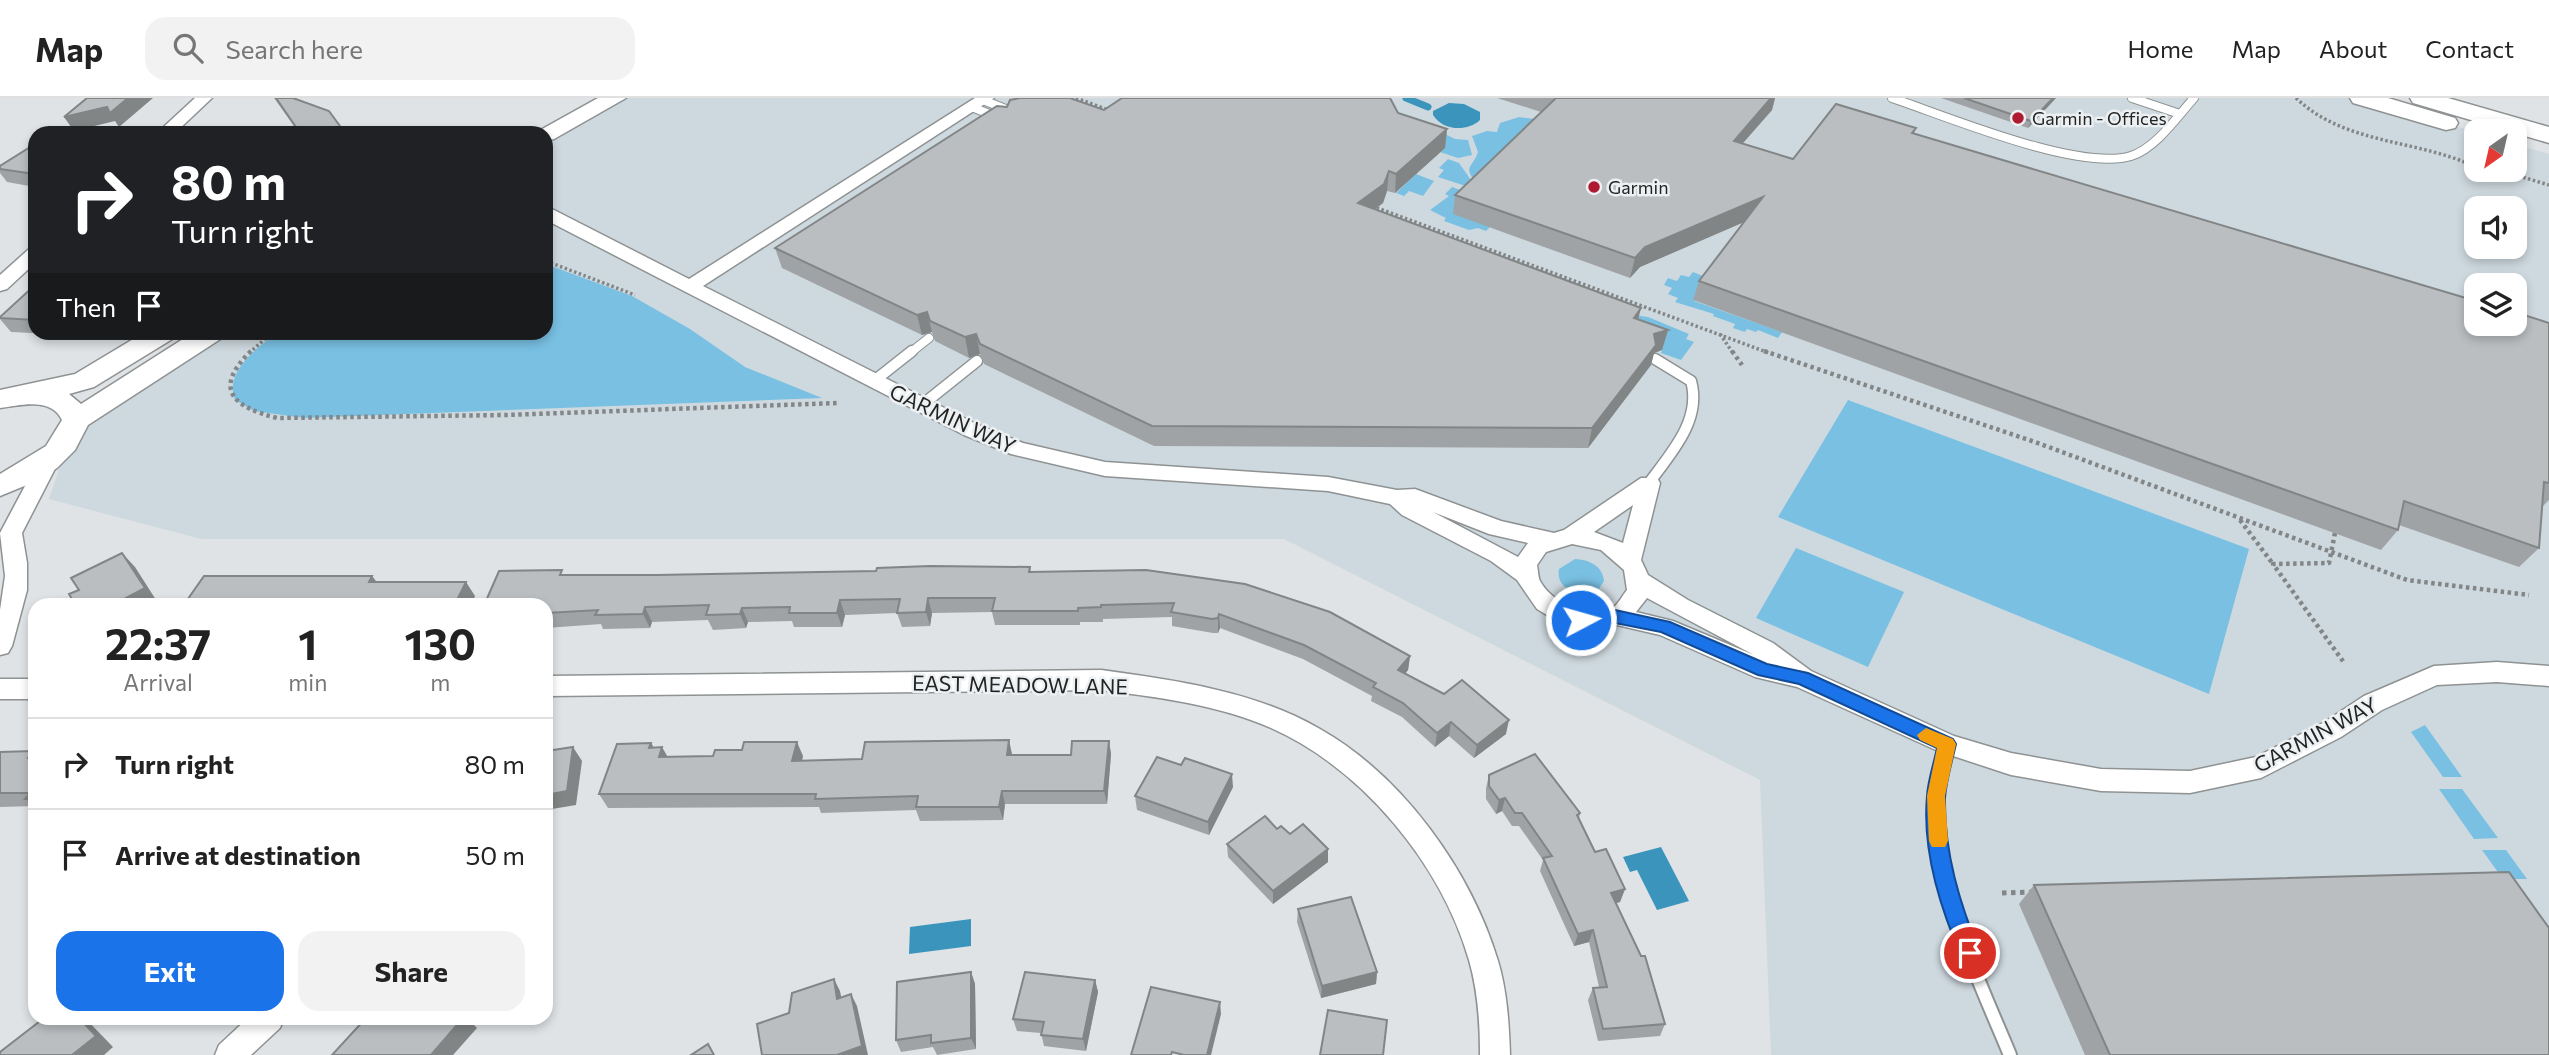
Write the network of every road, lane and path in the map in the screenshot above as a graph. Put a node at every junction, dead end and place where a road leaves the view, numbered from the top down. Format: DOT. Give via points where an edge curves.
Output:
graph roads {
  1 [pos="204,98"];
  2 [pos="615,98"];
  3 [pos="1076,98"];
  4 [pos="1892,98"];
  5 [pos="2132,98"];
  6 [pos="2194,98"];
  7 [pos="2296,98"];
  8 [pos="2362,98"];
  9 [pos="2422,98"];
  10 [pos="981,102"];
  11 [pos="1115,112"];
  12 [pos="1017,114"];
  13 [pos="2180,114"];
  14 [pos="1007,121"];
  15 [pos="173,126"];
  16 [pos="2464,128"];
  17 [pos="553,130"];
  18 [pos="2549,135"];
  19 [pos="2527,148"];
  20 [pos="2549,154"];
  21 [pos="2464,162"];
  22 [pos="2527,178"];
  23 [pos="2549,185"];
  24 [pos="1365,204"];
  25 [pos="553,217"];
  26 [pos="28,259"];
  27 [pos="553,264"];
  28 [pos="0,285"];
  29 [pos="689,287"];
  30 [pos="635,295"];
  31 [pos="1720,333"];
  32 [pos="929,338"];
  33 [pos="152,340"];
  34 [pos="201,340"];
  35 [pos="265,340"];
  36 [pos="1655,359"];
  37 [pos="977,361"];
  38 [pos="1742,366"];
  39 [pos="874,381"];
  40 [pos="13,397"];
  41 [pos="838,403"];
  42 [pos="922,405"];
  43 [pos="76,420"];
  44 [pos="49,459"];
  45 [pos="1649,483"];
  46 [pos="0,486"];
  47 [pos="1397,498"];
  48 [pos="2238,518"];
  49 [pos="6,530"];
  50 [pos="2335,533"];
  51 [pos="1561,538"];
  52 [pos="2332,552"];
  53 [pos="2273,564"];
  54 [pos="1635,570"];
  55 [pos="1525,575"];
  56 [pos="2529,595"];
  57 [pos="1615,616"];
  58 [pos="0,646"];
  59 [pos="2345,664"];
  60 [pos="2549,676"];
  61 [pos="1802,678"];
  62 [pos="553,686"];
  63 [pos="0,689"];
  64 [pos="28,689"];
  65 [pos="1947,744"];
  66 [pos="2043,892"];
  67 [pos="2002,893"];
  68 [pos="262,1025"];
  69 [pos="230,1055"];
  70 [pos="1495,1055"];
  71 [pos="2010,1055"];
  1 -- 15 [label="street"];
  2 -- 17 [label="main road"];
  3 -- 11 [label="path"];
  4 -- 13 [label="lane" via="2085,158 2133,155"];
  5 -- 13 [label="lane"];
  6 -- 13 [label="lane"];
  7 -- 21 [label="path" via="2310,111 2344,128 2439,151"];
  8 -- 16 [label="main road"];
  9 -- 18 [label="main road"];
  10 -- 12 [label="lane"];
  10 -- 14 [label="lane"];
  10 -- 29 [label="street"];
  19 -- 20 [label="main road"];
  22 -- 23 [label="path"];
  24 -- 31 [label="path"];
  25 -- 29 [label="street, GARMIN WAY"];
  26 -- 28 [label="street"];
  27 -- 30 [label="path"];
  29 -- 39 [label="street, GARMIN WAY"];
  31 -- 38 [label="path"];
  31 -- 48 [label="path"];
  32 -- 39 [label="lane"];
  33 -- 40 [label="main road" via="84,381"];
  34 -- 43 [label="main road"];
  35 -- 41 [label="path" via="238,365 229,396 245,411 276,418"];
  36 -- 45 [label="lane" via="1691,381 1696,397 1685,429"];
  37 -- 42 [label="lane"];
  39 -- 42 [label="street, GARMIN WAY"];
  40 -- 43 [label="main road" via="63,401 73,409"];
  42 -- 47 [label="street, GARMIN WAY" via="1006,445 1062,462 1328,484"];
  43 -- 44 [label="main road" via="65,444"];
  44 -- 46 [label="main road"];
  44 -- 49 [label="street"];
  45 -- 51 [label="street"];
  45 -- 54 [label="street"];
  47 -- 51 [label="street, GARMIN WAY" via="1428,500 1497,528"];
  47 -- 55 [label="street, GARMIN WAY" via="1410,510 1499,555"];
  48 -- 52 [label="path"];
  48 -- 53 [label="path"];
  49 -- 58 [label="street" via="19,563 13,613"];
  50 -- 52 [label="path"];
  51 -- 54 [label="street, GARMIN WAY" via="1608,543"];
  51 -- 55 [label="street" via="1529,558"];
  52 -- 53 [label="path" via="2329,563"];
  52 -- 56 [label="path" via="2407,580"];
  53 -- 59 [label="path"];
  54 -- 57 [label="street" via="1635,602"];
  54 -- 61 [label="street, GARMIN WAY" via="1678,607 1780,657"];
  55 -- 57 [label="street, GARMIN WAY" via="1539,600 1558,613 1581,620"];
  57 -- 61 [label="street, GARMIN WAY" via="1665,627 1764,670"];
  60 -- 65 [label="street, GARMIN WAY" via="2497,672 2434,676 2373,703 2261,767 2190,782 2101,780 2011,764"];
  61 -- 65 [label="street, GARMIN WAY"];
  62 -- 70 [label="street, EAST MEADOW LANE" via="1101,680 1184,691 1279,720 1315,738 1376,786 1428,850 1481,953"];
  63 -- 64 [label="street"];
  65 -- 71 [label="lane" via="1936,796 1950,902"];
  66 -- 67 [label="path"];
  68 -- 69 [label="street"];
}
